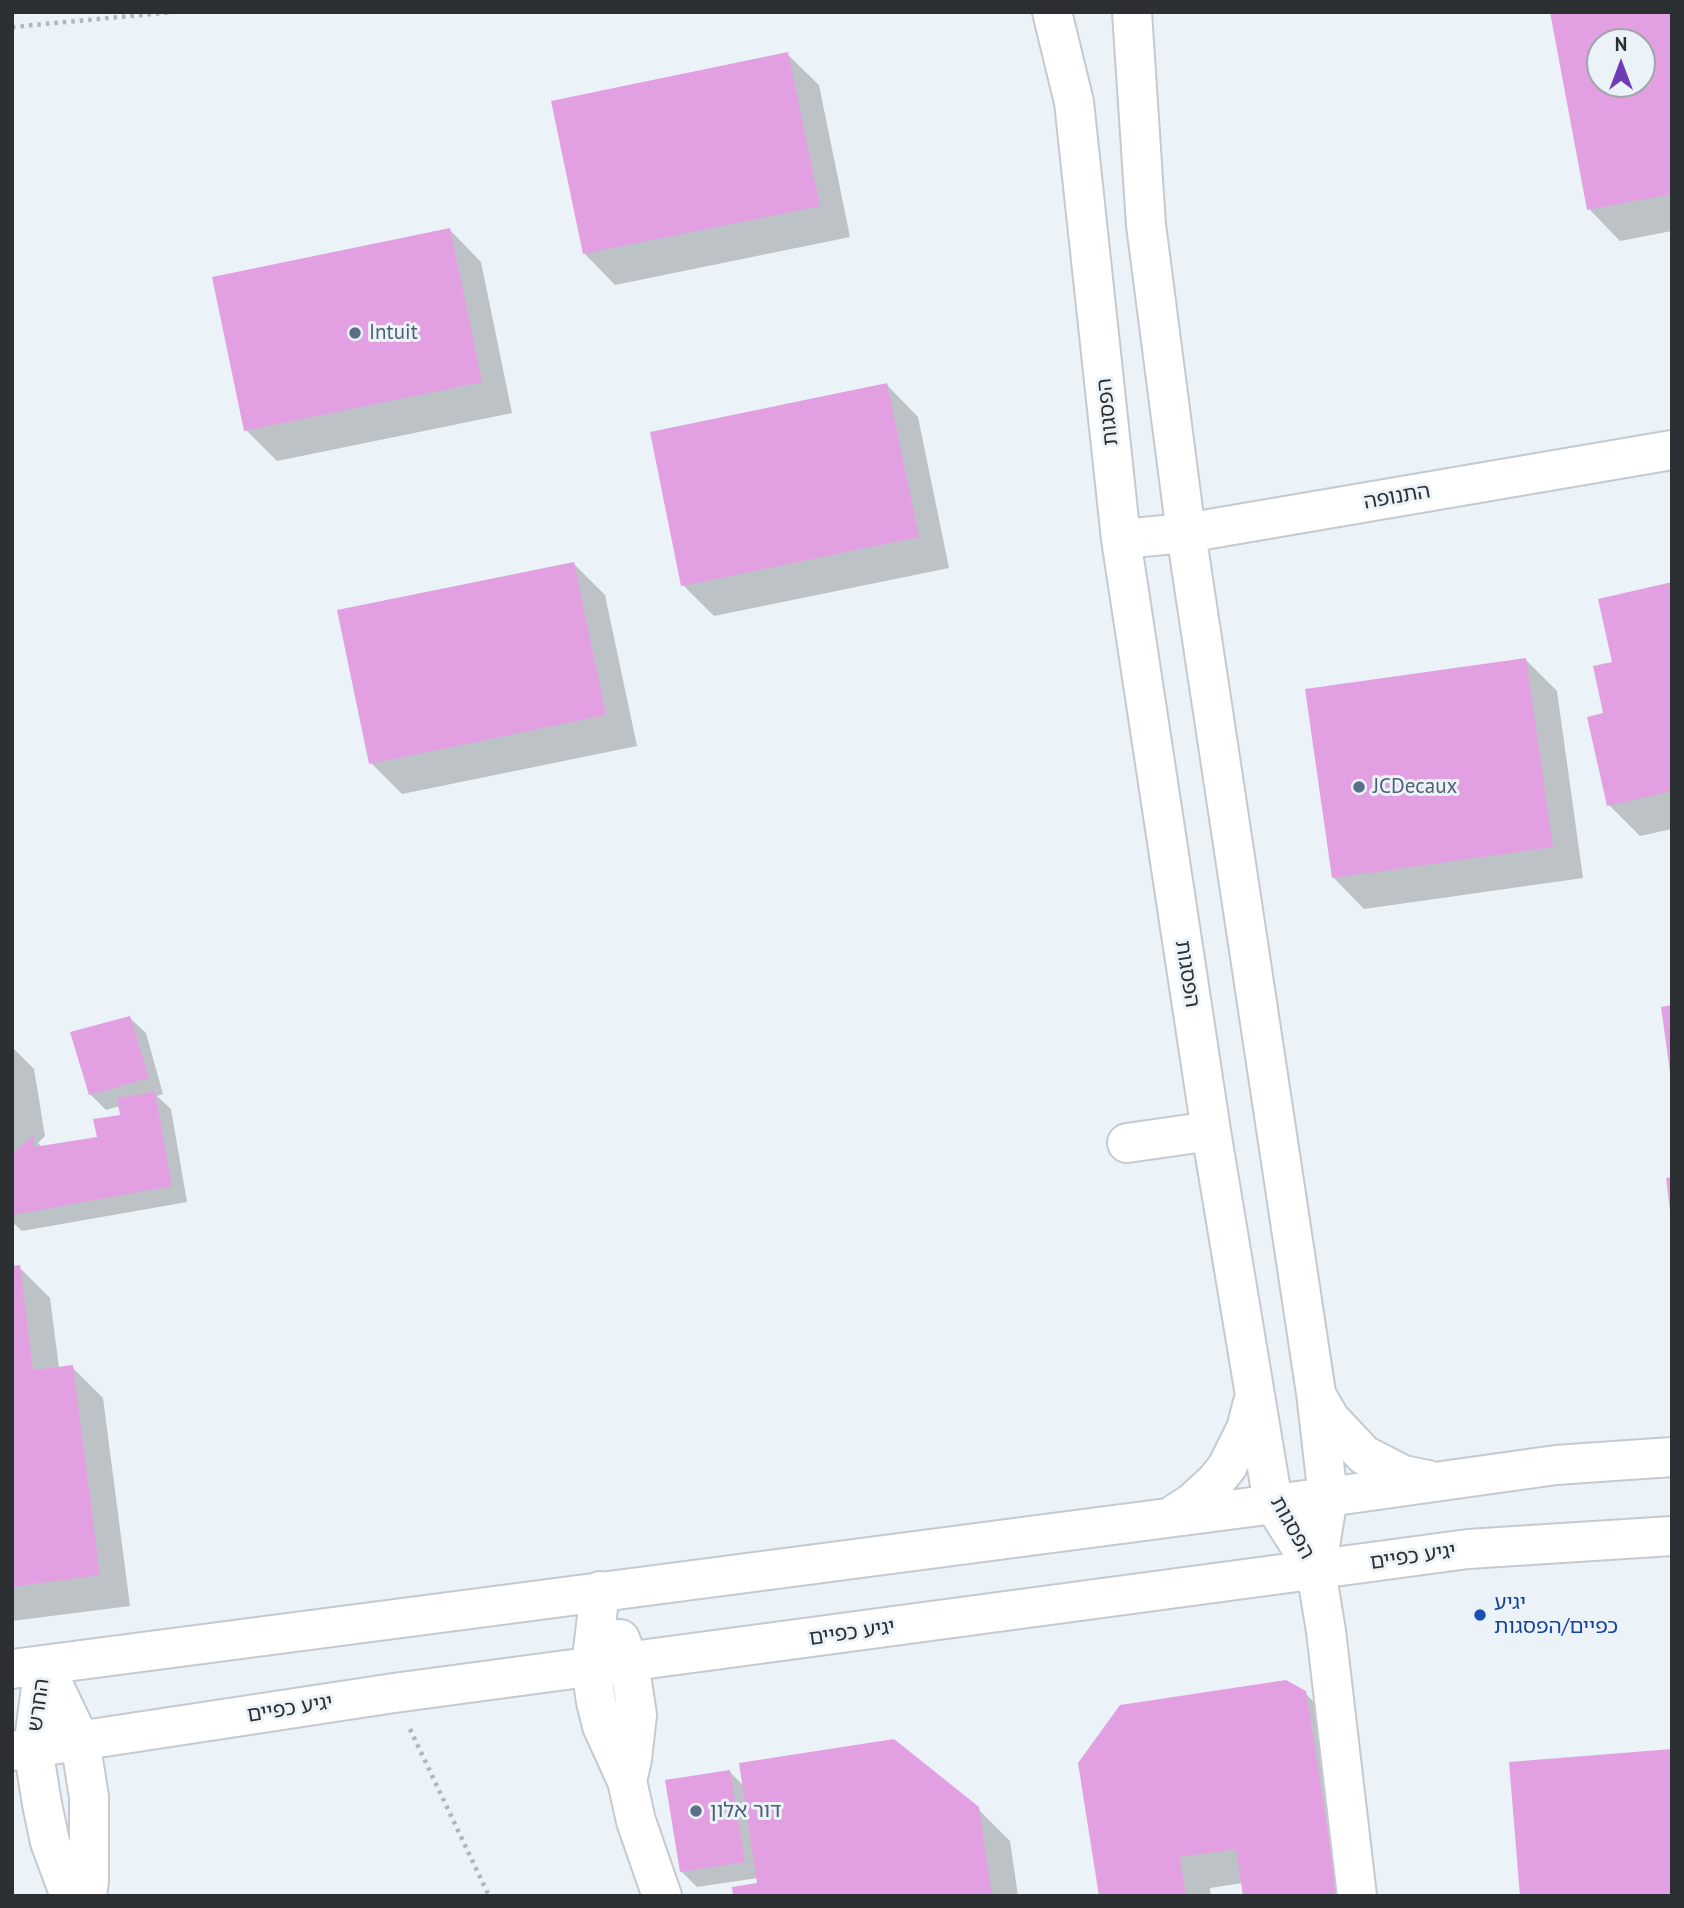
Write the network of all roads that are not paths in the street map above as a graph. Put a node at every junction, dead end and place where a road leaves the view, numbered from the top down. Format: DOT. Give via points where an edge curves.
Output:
graph roads {
  1 [pos="1052,12"];
  2 [pos="1132,12"];
  3 [pos="1672,450"];
  4 [pos="1186,533"];
  5 [pos="1121,539"];
  6 [pos="1211,1131"];
  7 [pos="1127,1143"];
  8 [pos="1316,1393"];
  9 [pos="1255,1396"];
  10 [pos="1672,1457"];
  11 [pos="1440,1482"];
  12 [pos="1328,1497"];
  13 [pos="1273,1503"];
  14 [pos="1172,1516"];
  15 [pos="1672,1536"];
  16 [pos="1316,1571"];
  17 [pos="600,1591"];
  18 [pos="629,1662"];
  19 [pos="28,1667"];
  20 [pos="591,1667"];
  21 [pos="80,1741"];
  22 [pos="23,1749"];
  23 [pos="627,1782"];
  24 [pos="12,1796"];
  25 [pos="50,1842"];
  26 [pos="70,1896"];
  27 [pos="87,1896"];
  28 [pos="662,1896"];
  29 [pos="1357,1896"];
  1 -- 5 [label="street, הפסגות" via="1074,102"];
  2 -- 4 [label="street, הפסגות" via="1146,225"];
  3 -- 4 [label="street, התנופה"];
  4 -- 5 [label="street, התנופה"];
  4 -- 8 [label="street, הפסגות"];
  5 -- 6 [label="street, הפסגות"];
  6 -- 7 [label="street"];
  6 -- 9 [label="street, הפסגות"];
  8 -- 11 [label="street" via="1330,1419 1364,1455 1403,1475"];
  8 -- 12 [label="street, הפסגות"];
  9 -- 13 [label="street, הפסגות"];
  9 -- 14 [label="street" via="1246,1429 1227,1467 1198,1498"];
  10 -- 11 [label="street" via="1556,1465"];
  11 -- 12 [label="street"];
  12 -- 13 [label="street"];
  12 -- 16 [label="street, הפסגות"];
  13 -- 14 [label="street"];
  13 -- 16 [label="street, הפסגות"];
  14 -- 17 [label="street"];
  15 -- 16 [label="street, יגיע כפיים" via="1468,1549"];
  16 -- 18 [label="street, יגיע כפיים"];
  16 -- 29 [label="street"];
  17 -- 18 [label="street"];
  17 -- 19 [label="street"];
  17 -- 20 [label="street"];
  18 -- 20 [label="street, יגיע כפיים"];
  18 -- 23 [label="street" via="637,1715"];
  19 -- 21 [label="street, החרש"];
  19 -- 22 [label="street, החרש"];
  20 -- 21 [label="street, יגיע כפיים"];
  20 -- 23 [label="street" via="602,1726"];
  21 -- 22 [label="street, יגיע כפיים"];
  21 -- 27 [label="street, החרש" via="89,1797"];
  22 -- 25 [label="street, החרש"];
  23 -- 28 [label="street"];
  24 -- 25 [label="street"];
  25 -- 26 [label="street, החרש"];
}
